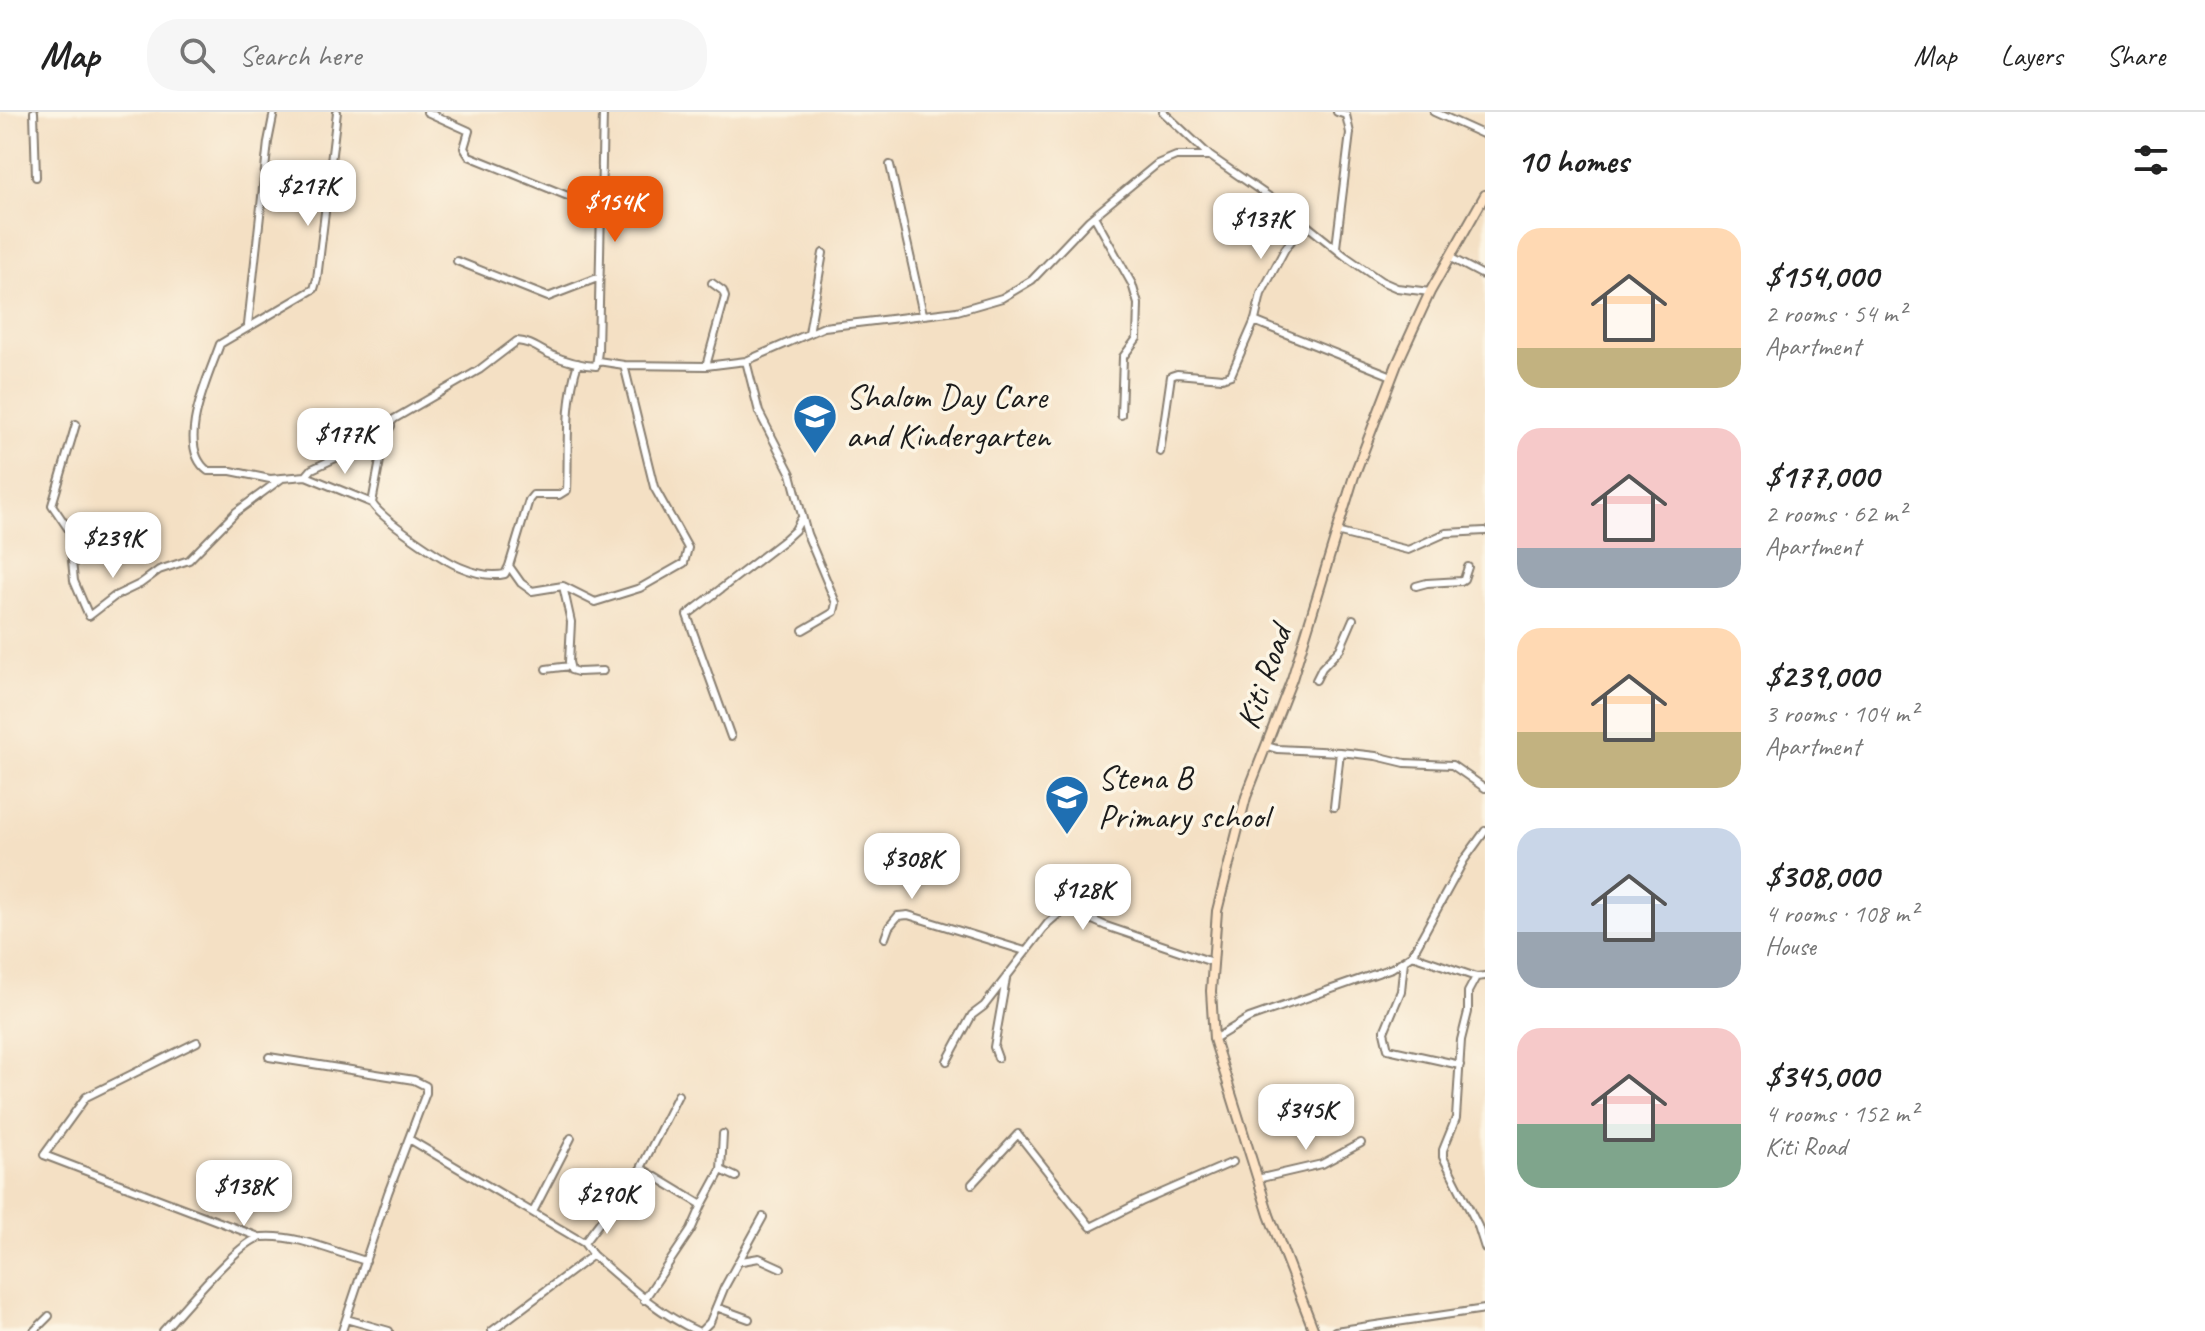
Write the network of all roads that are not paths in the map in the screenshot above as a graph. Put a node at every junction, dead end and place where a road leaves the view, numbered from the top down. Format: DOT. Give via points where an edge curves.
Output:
graph roads {
  1 [pos="34,112"];
  2 [pos="274,112"];
  3 [pos="337,112"];
  4 [pos="427,112"];
  5 [pos="603,112"];
  6 [pos="1163,112"];
  7 [pos="1337,112"];
  8 [pos="1434,112"];
  9 [pos="1346,114"];
  10 [pos="1485,135"];
  11 [pos="1210,156"];
  12 [pos="890,165"];
  13 [pos="36,177"];
  14 [pos="1485,195"];
  15 [pos="600,209"];
  16 [pos="1481,212"];
  17 [pos="1094,216"];
  18 [pos="1305,223"];
  19 [pos="1336,247"];
  20 [pos="823,253"];
  21 [pos="1449,257"];
  22 [pos="457,261"];
  23 [pos="1485,276"];
  24 [pos="600,277"];
  25 [pos="712,283"];
  26 [pos="1430,292"];
  27 [pos="923,314"];
  28 [pos="1254,321"];
  29 [pos="248,325"];
  30 [pos="809,333"];
  31 [pos="598,361"];
  32 [pos="746,361"];
  33 [pos="578,363"];
  34 [pos="624,365"];
  35 [pos="706,366"];
  36 [pos="1392,376"];
  37 [pos="1121,415"];
  38 [pos="394,419"];
  39 [pos="76,424"];
  40 [pos="1160,452"];
  41 [pos="306,476"];
  42 [pos="281,479"];
  43 [pos="372,503"];
  44 [pos="801,518"];
  45 [pos="1485,531"];
  46 [pos="1336,532"];
  47 [pos="509,566"];
  48 [pos="1468,567"];
  49 [pos="563,586"];
  50 [pos="1416,586"];
  51 [pos="1353,619"];
  52 [pos="803,630"];
  53 [pos="570,666"];
  54 [pos="546,669"];
  55 [pos="603,671"];
  56 [pos="1316,680"];
  57 [pos="731,737"];
  58 [pos="1267,746"];
  59 [pos="1340,752"];
  60 [pos="1485,788"];
  61 [pos="1334,807"];
  62 [pos="1485,831"];
  63 [pos="885,938"];
  64 [pos="1025,951"];
  65 [pos="1412,955"];
  66 [pos="1404,961"];
  67 [pos="1212,962"];
  68 [pos="1006,975"];
  69 [pos="1485,976"];
  70 [pos="1476,977"];
  71 [pos="1214,1039"];
  72 [pos="197,1042"];
  73 [pos="269,1057"];
  74 [pos="998,1058"];
  75 [pos="947,1061"];
  76 [pos="1460,1065"];
  77 [pos="678,1095"];
  78 [pos="723,1134"];
  79 [pos="571,1138"];
  80 [pos="409,1139"];
  81 [pos="1361,1143"];
  82 [pos="1233,1162"];
  83 [pos="641,1168"];
  84 [pos="721,1170"];
  85 [pos="736,1177"];
  86 [pos="1257,1179"];
  87 [pos="972,1184"];
  88 [pos="702,1205"];
  89 [pos="534,1210"];
  90 [pos="763,1217"];
  91 [pos="259,1237"];
  92 [pos="584,1243"];
  93 [pos="1485,1248"];
  94 [pos="593,1255"];
  95 [pos="366,1261"];
  96 [pos="739,1263"];
  97 [pos="781,1268"];
  98 [pos="644,1300"];
  99 [pos="716,1307"];
  100 [pos="1485,1309"];
  101 [pos="49,1316"];
  102 [pos="346,1319"];
  103 [pos="749,1319"];
  104 [pos="34,1331"];
  105 [pos="163,1331"];
  106 [pos="342,1331"];
  107 [pos="389,1331"];
  108 [pos="492,1331"];
  109 [pos="699,1331"];
  110 [pos="1314,1331"];
  111 [pos="1335,1331"];
  1 -- 13 [label="street"];
  2 -- 29 [label="street"];
  3 -- 29 [label="street" via="314,289"];
  4 -- 15 [label="street" via="469,131 464,148 469,156"];
  5 -- 15 [label="street"];
  6 -- 11 [label="street"];
  7 -- 9 [label="street"];
  8 -- 10 [label="street"];
  9 -- 19 [label="street" via="1349,149"];
  11 -- 17 [label="street" via="1176,156 1157,164"];
  11 -- 18 [label="street"];
  12 -- 27 [label="street"];
  14 -- 16 [label="street, Kiti Road"];
  15 -- 24 [label="street"];
  16 -- 21 [label="street, Kiti Road"];
  17 -- 27 [label="street" via="1019,289 957,311"];
  17 -- 37 [label="street" via="1138,304 1137,338 1123,357"];
  18 -- 19 [label="street"];
  18 -- 28 [label="street" via="1261,294"];
  19 -- 26 [label="street" via="1389,285"];
  20 -- 30 [label="street"];
  21 -- 23 [label="street"];
  21 -- 26 [label="street, Kiti Road"];
  22 -- 24 [label="street" via="548,297"];
  24 -- 31 [label="street"];
  25 -- 35 [label="street" via="725,297"];
  26 -- 36 [label="street, Kiti Road"];
  27 -- 30 [label="street" via="836,324"];
  28 -- 36 [label="street"];
  28 -- 40 [label="street" via="1229,377 1171,376"];
  29 -- 42 [label="street" via="220,344 192,447 205,470"];
  30 -- 32 [label="street"];
  31 -- 33 [label="street" via="596,366"];
  31 -- 34 [label="street"];
  32 -- 35 [label="street"];
  32 -- 44 [label="street" via="759,412 791,474"];
  33 -- 38 [label="street" via="517,341 479,370"];
  33 -- 47 [label="street" via="570,389 567,490 529,500"];
  34 -- 35 [label="street"];
  34 -- 49 [label="street" via="654,487 688,548 687,556 684,563 640,588 603,601"];
  36 -- 46 [label="street, Kiti Road"];
  38 -- 41 [label="street" via="369,447"];
  38 -- 43 [label="street" via="384,439"];
  39 -- 42 [label="street" via="52,505 69,530 74,581 89,616 159,570 189,560 236,512"];
  41 -- 42 [label="street"];
  41 -- 43 [label="street"];
  43 -- 47 [label="street" via="392,523 461,568 500,575"];
  44 -- 52 [label="street" via="836,603 834,612"];
  44 -- 57 [label="street" via="783,541 687,615"];
  45 -- 46 [label="street" via="1446,533 1408,550"];
  46 -- 58 [label="street, Kiti Road"];
  47 -- 49 [label="street" via="532,591"];
  48 -- 50 [label="street" via="1461,581"];
  49 -- 53 [label="street" via="571,622"];
  51 -- 56 [label="street" via="1340,649"];
  53 -- 54 [label="street"];
  53 -- 55 [label="street" via="578,672"];
  58 -- 59 [label="street"];
  58 -- 67 [label="street, Kiti Road" via="1228,860"];
  59 -- 60 [label="street" via="1452,765"];
  59 -- 61 [label="street"];
  62 -- 65 [label="street"];
  63 -- 64 [label="street" via="898,916 908,915"];
  64 -- 67 [label="street" via="1056,915 1070,911"];
  64 -- 68 [label="street"];
  65 -- 66 [label="street"];
  65 -- 70 [label="street"];
  66 -- 71 [label="street" via="1249,1018"];
  66 -- 76 [label="street" via="1401,991 1384,1032 1388,1049"];
  67 -- 71 [label="street, Kiti Road"];
  68 -- 74 [label="street" via="994,1047"];
  68 -- 75 [label="street" via="972,1015"];
  69 -- 70 [label="street"];
  70 -- 76 [label="street" via="1468,992"];
  71 -- 86 [label="street, Kiti Road"];
  72 -- 91 [label="street" via="86,1097 44,1155"];
  73 -- 80 [label="street" via="422,1082 426,1093"];
  76 -- 93 [label="street" via="1456,1118 1443,1157"];
  77 -- 83 [label="street"];
  78 -- 84 [label="street"];
  79 -- 89 [label="street"];
  80 -- 89 [label="street"];
  80 -- 95 [label="street"];
  81 -- 86 [label="street" via="1322,1164"];
  82 -- 87 [label="street" via="1091,1227 1018,1134"];
  83 -- 88 [label="street"];
  83 -- 92 [label="street"];
  84 -- 85 [label="street"];
  84 -- 88 [label="street"];
  86 -- 110 [label="street, Kiti Road"];
  88 -- 98 [label="street"];
  89 -- 92 [label="street"];
  90 -- 96 [label="street"];
  91 -- 95 [label="street" via="298,1241"];
  91 -- 105 [label="street" via="230,1259"];
  92 -- 94 [label="street"];
  94 -- 98 [label="street"];
  94 -- 108 [label="street"];
  95 -- 102 [label="street"];
  96 -- 97 [label="street" via="753,1257"];
  96 -- 99 [label="street"];
  98 -- 109 [label="street"];
  99 -- 103 [label="street"];
  99 -- 109 [label="street"];
  100 -- 111 [label="street"];
  101 -- 104 [label="street"];
  102 -- 106 [label="street"];
  102 -- 107 [label="street"];
}
